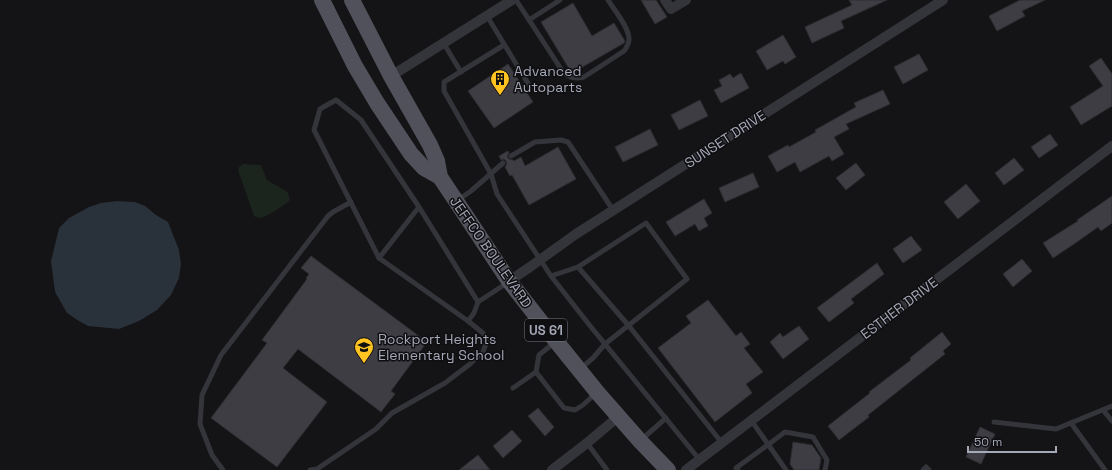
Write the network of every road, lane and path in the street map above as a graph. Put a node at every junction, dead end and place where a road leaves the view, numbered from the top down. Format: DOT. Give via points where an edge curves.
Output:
graph roads {
  1 [pos="322,0"];
  2 [pos="352,0"];
  3 [pos="512,0"];
  4 [pos="516,0"];
  5 [pos="560,0"];
  6 [pos="608,0"];
  7 [pos="665,0"];
  8 [pos="686,0"];
  9 [pos="943,0"];
  10 [pos="487,16"];
  11 [pos="529,20"];
  12 [pos="444,44"];
  13 [pos="504,44"];
  14 [pos="461,72"];
  15 [pos="391,76"];
  16 [pos="529,85"];
  17 [pos="1112,146"];
  18 [pos="511,156"];
  19 [pos="503,163"];
  20 [pos="491,174"];
  21 [pos="440,177"];
  22 [pos="456,201"];
  23 [pos="351,202"];
  24 [pos="419,207"];
  25 [pos="614,210"];
  26 [pos="379,258"];
  27 [pos="541,260"];
  28 [pos="578,267"];
  29 [pos="551,276"];
  30 [pos="509,281"];
  31 [pos="478,302"];
  32 [pos="468,322"];
  33 [pos="629,326"];
  34 [pos="556,342"];
  35 [pos="605,344"];
  36 [pos="579,370"];
  37 [pos="536,372"];
  38 [pos="513,388"];
  39 [pos="597,392"];
  40 [pos="1112,406"];
  41 [pos="1103,410"];
  42 [pos="619,416"];
  43 [pos="666,418"];
  44 [pos="751,420"];
  45 [pos="994,422"];
  46 [pos="1112,422"];
  47 [pos="1071,423"];
  48 [pos="640,441"];
  49 [pos="722,443"];
  50 [pos="587,444"];
  51 [pos="769,444"];
  52 [pos="699,459"];
  53 [pos="555,469"];
  54 [pos="223,470"];
  55 [pos="310,470"];
  56 [pos="607,470"];
  57 [pos="668,470"];
  58 [pos="686,470"];
  59 [pos="738,470"];
  60 [pos="786,470"];
  61 [pos="825,470"];
  62 [pos="923,470"];
  63 [pos="929,470"];
  64 [pos="1105,470"];
  1 -- 21 [label="main road, JEFFCO BOULEVARD / US 61" via="355,66 381,109 411,154 424,168"];
  2 -- 15 [label="main road, JEFFCO BOULEVARD / US 61"];
  3 -- 10 [label="street"];
  4 -- 11 [label="lane"];
  5 -- 11 [label="lane"];
  6 -- 11 [label="lane" via="627,30 628,46 584,77 577,79 570,78 563,72"];
  7 -- 8 [label="street" via="671,9"];
  9 -- 25 [label="street, SUNSET DRIVE"];
  10 -- 12 [label="street"];
  10 -- 13 [label="lane"];
  12 -- 14 [label="lane"];
  12 -- 15 [label="street"];
  13 -- 14 [label="lane"];
  13 -- 16 [label="lane"];
  14 -- 20 [label="lane" via="444,82 444,91"];
  15 -- 21 [label="main road, JEFFCO BOULEVARD / US 61" via="430,145"];
  17 -- 44 [label="street, ESTHER DRIVE"];
  18 -- 25 [label="lane" via="535,142 568,142"];
  19 -- 20 [label="lane"];
  20 -- 22 [label="lane"];
  20 -- 27 [label="lane" via="497,194"];
  21 -- 22 [label="main road, JEFFCO BOULEVARD / US 61"];
  22 -- 30 [label="main road, JEFFCO BOULEVARD / US 61"];
  23 -- 24 [label="lane" via="314,130 320,109 336,100 361,120"];
  23 -- 26 [label="lane"];
  23 -- 54 [label="lane" via="328,216 221,355 202,395 200,424 212,455"];
  24 -- 26 [label="lane"];
  24 -- 31 [label="lane"];
  25 -- 27 [label="street, SUNSET DRIVE"];
  26 -- 32 [label="lane"];
  27 -- 29 [label="lane"];
  27 -- 30 [label="street, SUNSET DRIVE"];
  28 -- 29 [label="lane"];
  28 -- 33 [label="lane"];
  28 -- 33 [label="lane" via="646,223 687,279"];
  29 -- 35 [label="lane"];
  30 -- 31 [label="lane"];
  30 -- 34 [label="main road, JEFFCO BOULEVARD / US 61"];
  31 -- 32 [label="lane"];
  32 -- 55 [label="lane" via="483,333 487,340 483,352 445,383 392,414 376,429 317,469"];
  33 -- 35 [label="lane"];
  33 -- 49 [label="lane"];
  34 -- 36 [label="main road, JEFFCO BOULEVARD / US 61"];
  34 -- 37 [label="lane" via="539,355"];
  35 -- 36 [label="lane"];
  35 -- 43 [label="lane"];
  36 -- 39 [label="main road, JEFFCO BOULEVARD / US 61"];
  37 -- 38 [label="lane"];
  37 -- 39 [label="lane" via="564,408 575,410"];
  39 -- 42 [label="main road, JEFFCO BOULEVARD / US 61"];
  40 -- 41 [label="lane"];
  41 -- 46 [label="lane"];
  41 -- 47 [label="lane"];
  42 -- 48 [label="main road, JEFFCO BOULEVARD / US 61"];
  42 -- 50 [label="street"];
  43 -- 48 [label="lane"];
  43 -- 52 [label="lane"];
  44 -- 49 [label="street, ESTHER DRIVE"];
  44 -- 51 [label="lane"];
  45 -- 47 [label="lane" via="1056,429"];
  47 -- 64 [label="lane"];
  48 -- 57 [label="main road, JEFFCO BOULEVARD / US 61"];
  49 -- 52 [label="street, ESTHER DRIVE"];
  50 -- 53 [label="street"];
  50 -- 56 [label="lane"];
  51 -- 59 [label="lane" via="736,468"];
  51 -- 60 [label="lane"];
  51 -- 61 [label="lane" via="785,432 813,437 827,460"];
  52 -- 58 [label="street, ESTHER DRIVE"];
  62 -- 63 [label="lane" via="926,467"];
}
